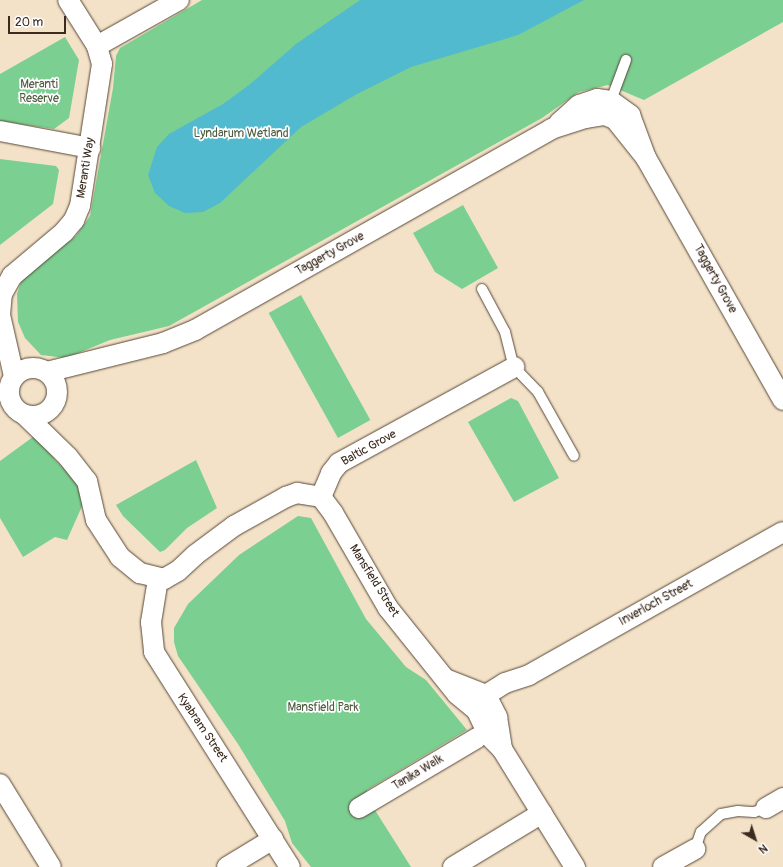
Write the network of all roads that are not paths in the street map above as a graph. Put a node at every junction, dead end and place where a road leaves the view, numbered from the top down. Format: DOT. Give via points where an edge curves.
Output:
graph roads {
  1 [pos="68,0"];
  2 [pos="179,0"];
  3 [pos="97,46"];
  4 [pos="626,60"];
  5 [pos="608,108"];
  6 [pos="0,131"];
  7 [pos="90,148"];
  8 [pos="482,289"];
  9 [pos="2,321"];
  10 [pos="100,359"];
  11 [pos="514,367"];
  12 [pos="43,370"];
  13 [pos="8,386"];
  14 [pos="56,399"];
  15 [pos="783,400"];
  16 [pos="14,414"];
  17 [pos="574,456"];
  18 [pos="68,457"];
  19 [pos="321,497"];
  20 [pos="783,532"];
  21 [pos="158,579"];
  22 [pos="486,704"];
  23 [pos="476,738"];
  24 [pos="0,784"];
  25 [pos="775,803"];
  26 [pos="359,808"];
  27 [pos="542,813"];
  28 [pos="273,839"];
  29 [pos="695,849"];
  30 [pos="51,867"];
  31 [pos="227,867"];
  32 [pos="290,867"];
  33 [pos="452,867"];
  34 [pos="575,867"];
  35 [pos="663,867"];
  1 -- 3 [label="street, Meranti Way"];
  2 -- 3 [label="street"];
  3 -- 7 [label="street, Meranti Way" via="102,64 101,79"];
  4 -- 5 [label="lane"];
  5 -- 10 [label="street, Taggerty Grove" via="588,101 551,129 195,330 163,343"];
  5 -- 15 [label="street, Taggerty Grove" via="630,114 646,158"];
  6 -- 7 [label="street"];
  7 -- 9 [label="street, Meranti Way" via="80,206 74,220 12,276 2,294"];
  8 -- 11 [label="lane" via="505,332"];
  9 -- 12 [label="street"];
  9 -- 13 [label="street, Meranti Way"];
  10 -- 12 [label="street, Taggerty Grove"];
  10 -- 14 [label="street, Taggerty Grove" via="65,386"];
  11 -- 17 [label="lane" via="538,392"];
  11 -- 19 [label="street, Baltic Grove" via="339,463 331,473"];
  12 -- 13 [label="street" via="25,369"];
  12 -- 14 [label="street" via="55,382"];
  13 -- 16 [label="street"];
  14 -- 16 [label="street" via="46,412 32,416"];
  14 -- 18 [label="street" via="54,419 59,440"];
  16 -- 18 [label="street"];
  18 -- 21 [label="street" via="86,481 96,520 112,547 130,566 145,576"];
  19 -- 21 [label="street" via="302,494 286,497 218,537 170,577"];
  19 -- 22 [label="street, Mansfield Street" via="333,513 388,608 457,694"];
  20 -- 22 [label="street, Inverloch Street" via="529,675"];
  21 -- 28 [label="street, Kyabram Street" via="150,622 154,652"];
  22 -- 27 [label="street" via="502,749"];
  23 -- 26 [label="street, Tanika Walk"];
  24 -- 30 [label="street"];
  25 -- 29 [label="lane" via="754,812 721,814 701,832"];
  27 -- 33 [label="street"];
  27 -- 34 [label="street"];
  28 -- 31 [label="street"];
  28 -- 32 [label="street, Kyabram Street"];
  29 -- 35 [label="street"];
}
